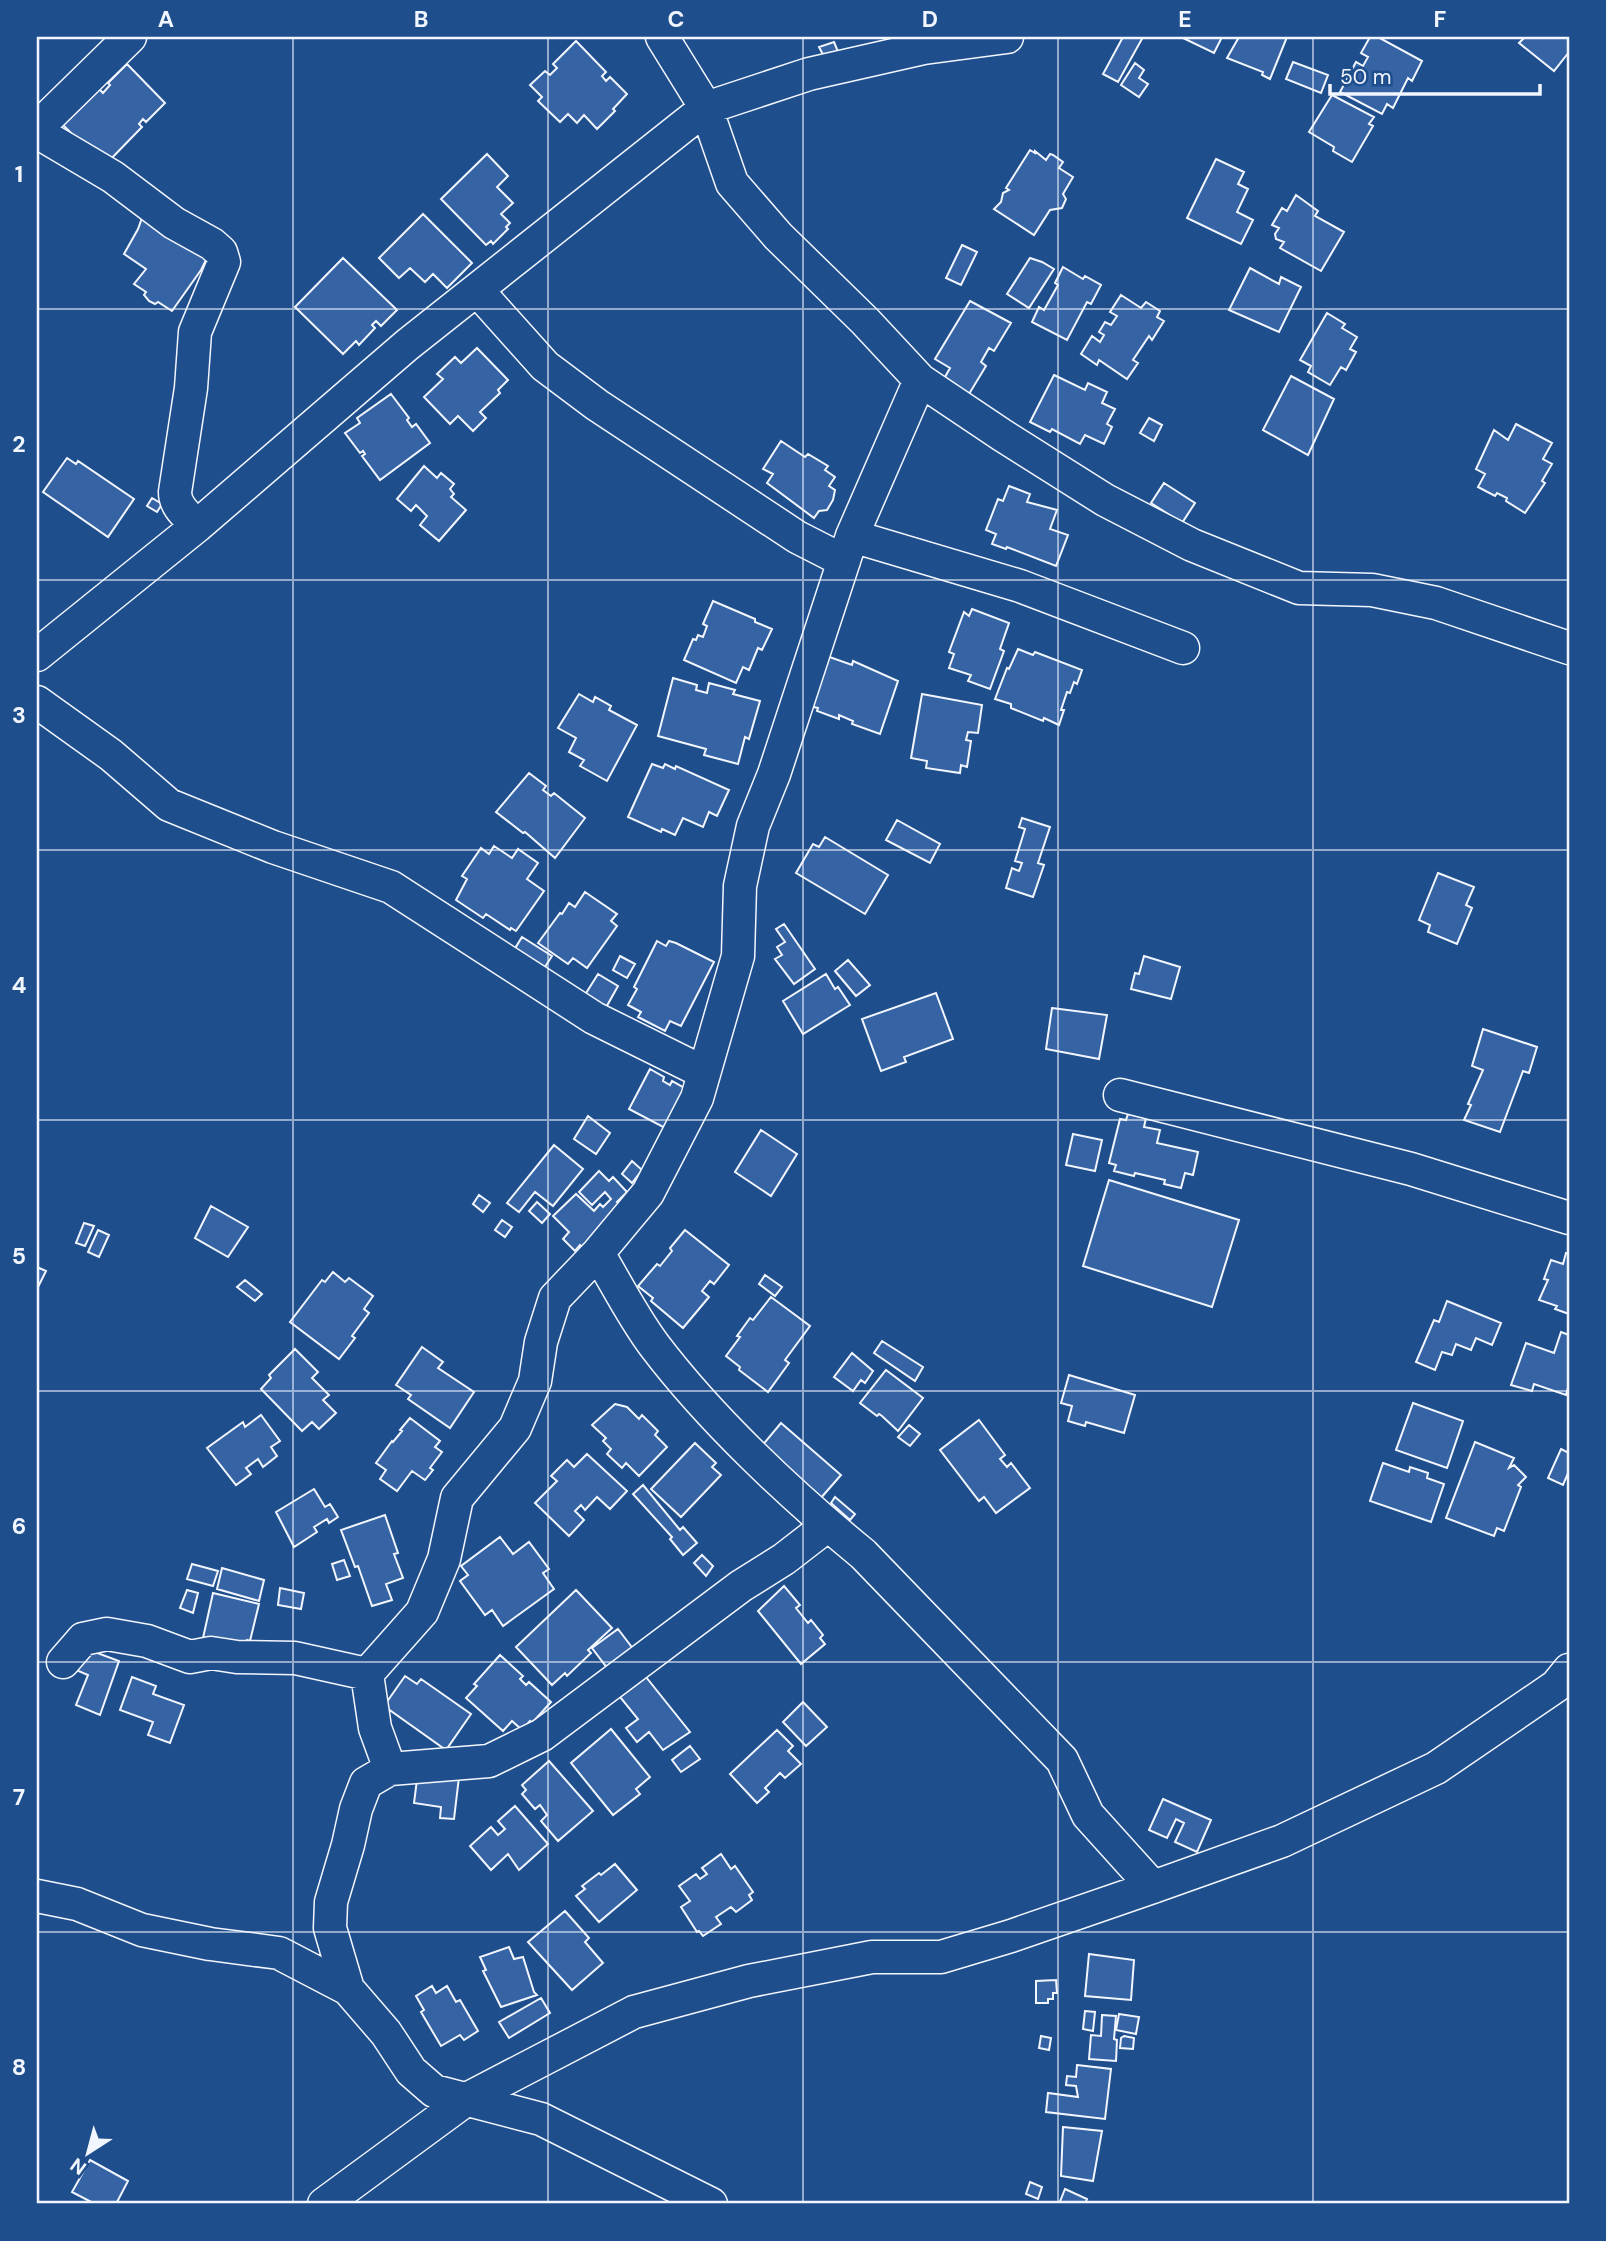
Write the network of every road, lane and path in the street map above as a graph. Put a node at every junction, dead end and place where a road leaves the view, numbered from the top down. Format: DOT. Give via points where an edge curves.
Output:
graph roads {
  1 [pos="130,37"];
  2 [pos="662,37"];
  3 [pos="1007,37"];
  4 [pos="706,108"];
  5 [pos="37,130"];
  6 [pos="477,290"];
  7 [pos="920,380"];
  8 [pos="197,526"];
  9 [pos="848,548"];
  10 [pos="1183,648"];
  11 [pos="1569,648"];
  12 [pos="37,654"];
  13 [pos="37,702"];
  14 [pos="704,1072"];
  15 [pos="1120,1095"];
  16 [pos="1569,1218"];
  17 [pos="598,1253"];
  18 [pos="828,1525"];
  19 [pos="63,1662"];
  20 [pos="1569,1670"];
  21 [pos="367,1674"];
  22 [pos="390,1769"];
  23 [pos="1153,1887"];
  24 [pos="37,1896"];
  25 [pos="348,1989"];
  26 [pos="467,2099"];
  27 [pos="324,2204"];
  28 [pos="711,2204"];
  1 -- 5 [label="street"];
  2 -- 4 [label="street"];
  3 -- 4 [label="street" via="924,48 809,74"];
  4 -- 6 [label="street"];
  4 -- 7 [label="street" via="732,183"];
  5 -- 8 [label="street" via="220,252 224,262 195,332 175,492 175,500"];
  6 -- 8 [label="street"];
  6 -- 9 [label="street" via="545,366 597,405 797,537"];
  7 -- 9 [label="street"];
  7 -- 11 [label="street" via="1105,500 1192,545 1299,588 1371,590 1436,603"];
  8 -- 12 [label="street"];
  9 -- 10 [label="street" via="1020,586"];
  9 -- 14 [label="street" via="753,826 740,886 738,956"];
  13 -- 14 [label="street" via="111,755 169,805 391,887 594,1018"];
  14 -- 17 [label="street" via="697,1098 648,1193"];
  15 -- 16 [label="street" via="1411,1169"];
  17 -- 18 [label="street" via="654,1344 710,1410"];
  17 -- 21 [label="street" via="555,1298 535,1381 515,1428 457,1498 444,1559 422,1612"];
  18 -- 22 [label="street" via="542,1735 489,1761"];
  18 -- 23 [label="street" via="863,1554 1062,1760 1088,1815"];
  19 -- 21 [label="street" via="83,1639 107,1634 147,1641 190,1657 211,1653 295,1657"];
  20 -- 23 [label="street" via="1556,1686 1436,1768 1282,1841"];
  21 -- 22 [label="street" via="375,1728"];
  22 -- 25 [label="street" via="366,1783 331,1902 330,1927"];
  23 -- 26 [label="street" via="941,1957 872,1957 749,1981 634,2012"];
  24 -- 25 [label="street" via="77,1904 142,1930 279,1953"];
  25 -- 26 [label="street" via="411,2071 434,2091"];
  26 -- 27 [label="street"];
  26 -- 28 [label="street" via="541,2119"];
}
